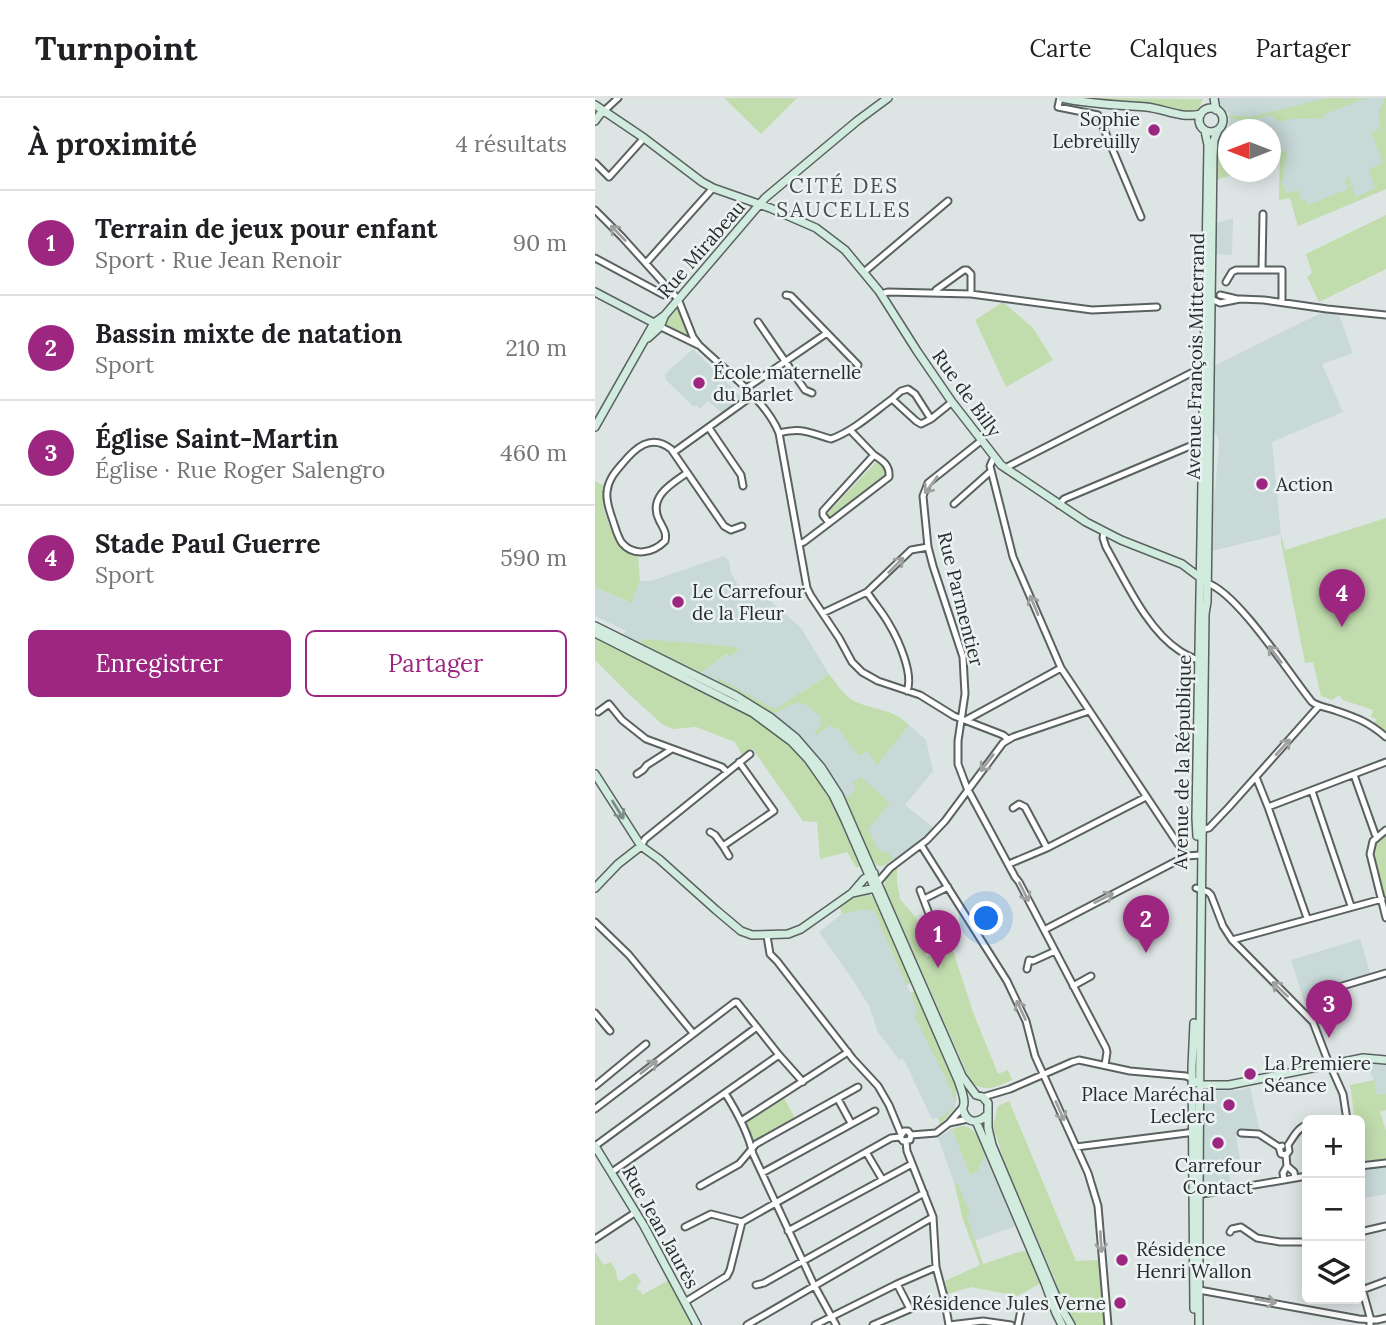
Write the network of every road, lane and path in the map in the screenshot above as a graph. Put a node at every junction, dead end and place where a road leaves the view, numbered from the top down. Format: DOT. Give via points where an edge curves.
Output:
graph roads {
  1 [pos="618,98"];
  2 [pos="887,98"];
  3 [pos="1061,98"];
  4 [pos="1208,98"];
  5 [pos="1214,98"];
  6 [pos="595,105"];
  7 [pos="1216,110"];
  8 [pos="604,111"];
  9 [pos="1169,112"];
  10 [pos="1203,112"];
  11 [pos="1223,119"];
  12 [pos="595,121"];
  13 [pos="1203,128"];
  14 [pos="1218,130"];
  15 [pos="644,138"];
  16 [pos="595,163"];
  17 [pos="713,188"];
  18 [pos="947,201"];
  19 [pos="761,204"];
  20 [pos="595,210"];
  21 [pos="1263,214"];
  22 [pos="1141,217"];
  23 [pos="595,258"];
  24 [pos="646,263"];
  25 [pos="1262,269"];
  26 [pos="864,272"];
  27 [pos="1226,282"];
  28 [pos="1209,286"];
  29 [pos="595,292"];
  30 [pos="935,293"];
  31 [pos="881,294"];
  32 [pos="971,294"];
  33 [pos="786,295"];
  34 [pos="1220,295"];
  35 [pos="675,296"];
  36 [pos="1211,299"];
  37 [pos="1240,299"];
  38 [pos="1282,302"];
  39 [pos="1220,303"];
  40 [pos="1157,307"];
  41 [pos="1211,312"];
  42 [pos="1386,315"];
  43 [pos="758,322"];
  44 [pos="657,325"];
  45 [pos="827,333"];
  46 [pos="691,339"];
  47 [pos="785,362"];
  48 [pos="858,365"];
  49 [pos="1207,370"];
  50 [pos="745,389"];
  51 [pos="812,393"];
  52 [pos="752,396"];
  53 [pos="892,399"];
  54 [pos="952,402"];
  55 [pos="931,419"];
  56 [pos="595,427"];
  57 [pos="709,428"];
  58 [pos="850,429"];
  59 [pos="779,433"];
  60 [pos="982,440"];
  61 [pos="1206,442"];
  62 [pos="674,452"];
  63 [pos="874,455"];
  64 [pos="994,457"];
  65 [pos="1006,469"];
  66 [pos="991,471"];
  67 [pos="687,473"];
  68 [pos="743,486"];
  69 [pos="954,504"];
  70 [pos="1059,505"];
  71 [pos="829,523"];
  72 [pos="741,526"];
  73 [pos="1104,532"];
  74 [pos="665,541"];
  75 [pos="673,543"];
  76 [pos="799,544"];
  77 [pos="928,547"];
  78 [pos="1182,564"];
  79 [pos="1200,564"];
  80 [pos="1205,578"];
  81 [pos="867,592"];
  82 [pos="823,613"];
  83 [pos="595,626"];
  84 [pos="595,633"];
  85 [pos="1200,661"];
  86 [pos="1061,668"];
  87 [pos="907,691"];
  88 [pos="1318,706"];
  89 [pos="1089,711"];
  90 [pos="598,712"];
  91 [pos="964,720"];
  92 [pos="1386,737"];
  93 [pos="1008,739"];
  94 [pos="672,749"];
  95 [pos="750,754"];
  96 [pos="739,762"];
  97 [pos="1386,762"];
  98 [pos="711,763"];
  99 [pos="727,772"];
  100 [pos="595,774"];
  101 [pos="637,774"];
  102 [pos="1354,775"];
  103 [pos="1255,777"];
  104 [pos="716,780"];
  105 [pos="968,789"];
  106 [pos="1311,790"];
  107 [pos="1146,797"];
  108 [pos="1268,807"];
  109 [pos="1013,808"];
  110 [pos="1200,830"];
  111 [pos="1386,830"];
  112 [pos="710,832"];
  113 [pos="1377,836"];
  114 [pos="921,845"];
  115 [pos="641,846"];
  116 [pos="723,846"];
  117 [pos="1048,848"];
  118 [pos="1199,855"];
  119 [pos="729,856"];
  120 [pos="1185,856"];
  121 [pos="1009,864"];
  122 [pos="890,868"];
  123 [pos="872,874"];
  124 [pos="877,885"];
  125 [pos="948,887"];
  126 [pos="595,888"];
  127 [pos="1198,889"];
  128 [pos="920,890"];
  129 [pos="852,893"];
  130 [pos="924,899"];
  131 [pos="1381,899"];
  132 [pos="1352,906"];
  133 [pos="1307,918"];
  134 [pos="1386,918"];
  135 [pos="595,922"];
  136 [pos="935,927"];
  137 [pos="1044,930"];
  138 [pos="767,936"];
  139 [pos="1231,940"];
  140 [pos="1055,951"];
  141 [pos="1027,969"];
  142 [pos="1386,973"];
  143 [pos="1091,976"];
  144 [pos="1073,986"];
  145 [pos="1339,987"];
  146 [pos="595,1013"];
  147 [pos="757,1027"];
  148 [pos="610,1031"];
  149 [pos="693,1033"];
  150 [pos="646,1044"];
  151 [pos="848,1052"];
  152 [pos="779,1055"];
  153 [pos="1386,1060"];
  154 [pos="1331,1064"];
  155 [pos="1105,1065"];
  156 [pos="1044,1074"];
  157 [pos="803,1082"];
  158 [pos="1196,1082"];
  159 [pos="595,1086"];
  160 [pos="858,1087"];
  161 [pos="1004,1091"];
  162 [pos="725,1093"];
  163 [pos="979,1096"];
  164 [pos="838,1099"];
  165 [pos="963,1105"];
  166 [pos="988,1106"];
  167 [pos="595,1108"];
  168 [pos="875,1111"];
  169 [pos="987,1115"];
  170 [pos="1346,1115"];
  171 [pos="972,1120"];
  172 [pos="741,1121"];
  173 [pos="852,1124"];
  174 [pos="949,1124"];
  175 [pos="1302,1127"];
  176 [pos="1195,1132"];
  177 [pos="1241,1133"];
  178 [pos="905,1134"];
  179 [pos="1288,1145"];
  180 [pos="595,1146"];
  181 [pos="1076,1147"];
  182 [pos="1279,1147"];
  183 [pos="752,1148"];
  184 [pos="866,1152"];
  185 [pos="1286,1155"];
  186 [pos="1386,1163"];
  187 [pos="912,1164"];
  188 [pos="1365,1165"];
  189 [pos="1287,1166"];
  190 [pos="612,1172"];
  191 [pos="762,1173"];
  192 [pos="1302,1177"];
  193 [pos="1295,1178"];
  194 [pos="881,1179"];
  195 [pos="1284,1180"];
  196 [pos="700,1186"];
  197 [pos="924,1193"];
  198 [pos="1196,1195"];
  199 [pos="775,1202"];
  200 [pos="636,1212"];
  201 [pos="933,1217"];
  202 [pos="742,1222"];
  203 [pos="1386,1226"];
  204 [pos="685,1227"];
  205 [pos="788,1231"];
  206 [pos="1365,1231"];
  207 [pos="1230,1232"];
  208 [pos="595,1239"];
  209 [pos="1302,1242"];
  210 [pos="803,1260"];
  211 [pos="936,1267"];
  212 [pos="1386,1281"];
  213 [pos="897,1284"];
  214 [pos="756,1285"];
  215 [pos="814,1285"];
  216 [pos="1365,1289"];
  217 [pos="1199,1290"];
  218 [pos="684,1302"];
  219 [pos="1365,1302"];
  220 [pos="1022,1305"];
  221 [pos="1056,1313"];
  222 [pos="832,1317"];
  223 [pos="1386,1318"];
  224 [pos="1370,1323"];
  225 [pos="1066,1324"];
  226 [pos="697,1325"];
  227 [pos="747,1325"];
  228 [pos="815,1325"];
  229 [pos="837,1325"];
  230 [pos="873,1325"];
  231 [pos="949,1325"];
  232 [pos="1011,1325"];
  233 [pos="1018,1325"];
  234 [pos="1051,1325"];
  235 [pos="1108,1325"];
  236 [pos="1196,1325"];
  1 -- 8 [label="street"];
  2 -- 19 [label="main road, Rue Mirabeau"];
  3 -- 9 [label="main road"];
  3 -- 22 [label="street" via="1058,107 1098,114"];
  4 -- 10 [label="main road"];
  5 -- 7 [label="main road"];
  6 -- 8 [label="main road, Rue de Billy"];
  7 -- 10 [label="main road"];
  7 -- 11 [label="main road"];
  8 -- 12 [label="main road"];
  8 -- 15 [label="main road, Rue de Billy"];
  9 -- 10 [label="main road" via="1185,117"];
  9 -- 13 [label="main road"];
  10 -- 13 [label="main road" via="1199,119"];
  13 -- 14 [label="main road"];
  13 -- 28 [label="main road, Avenue François Mitterrand" via="1208,145"];
  14 -- 28 [label="main road, Avenue François Mitterrand"];
  15 -- 16 [label="street" via="609,177"];
  15 -- 17 [label="main road, Rue de Billy"];
  17 -- 19 [label="main road, Rue de Billy"];
  17 -- 24 [label="street"];
  18 -- 26 [label="street"];
  19 -- 26 [label="main road, Rue de Billy" via="827,236"];
  19 -- 35 [label="main road, Rue Mirabeau"];
  24 -- 20 [label="street, one-way"];
  21 -- 25 [label="street"];
  23 -- 35 [label="street" via="664,295"];
  24 -- 35 [label="street"];
  25 -- 27 [label="street" via="1236,270"];
  25 -- 38 [label="street" via="1282,270"];
  26 -- 31 [label="main road, Rue de Billy"];
  28 -- 34 [label="street"];
  28 -- 36 [label="main road, Avenue François Mitterrand"];
  28 -- 49 [label="main road, Avenue François Mitterrand"];
  29 -- 44 [label="main road"];
  30 -- 31 [label="street"];
  30 -- 32 [label="street"];
  30 -- 32 [label="street" via="967,270"];
  31 -- 54 [label="main road, Rue de Billy"];
  32 -- 40 [label="street" via="1092,310"];
  33 -- 45 [label="street"];
  34 -- 36 [label="street"];
  34 -- 37 [label="street"];
  35 -- 44 [label="main road, Rue Mirabeau"];
  35 -- 46 [label="street"];
  36 -- 39 [label="street"];
  36 -- 41 [label="main road, Avenue François Mitterrand"];
  37 -- 38 [label="street"];
  37 -- 39 [label="street"];
  38 -- 42 [label="street"];
  39 -- 41 [label="street"];
  41 -- 49 [label="main road, Avenue François Mitterrand"];
  43 -- 47 [label="street"];
  44 -- 46 [label="street"];
  44 -- 56 [label="main road"];
  45 -- 47 [label="street"];
  45 -- 48 [label="street"];
  46 -- 50 [label="street"];
  47 -- 50 [label="street"];
  47 -- 51 [label="street" via="804,390"];
  49 -- 61 [label="main road, Avenue François Mitterrand"];
  49 -- 65 [label="street" via="1182,377"];
  50 -- 52 [label="street"];
  52 -- 57 [label="street"];
  52 -- 59 [label="street"];
  53 -- 55 [label="street" via="921,424"];
  53 -- 55 [label="street" via="908,388"];
  53 -- 58 [label="street"];
  54 -- 55 [label="street"];
  54 -- 60 [label="main road, Rue de Billy"];
  57 -- 62 [label="street"];
  57 -- 68 [label="street" via="741,475"];
  58 -- 59 [label="street" via="831,439 801,430"];
  58 -- 63 [label="street"];
  59 -- 76 [label="street"];
  60 -- 64 [label="main road, Rue de Billy"];
  60 -- 77 [label="street, Rue Parmentier, one-way" via="926,488"];
  61 -- 70 [label="street" via="1064,499"];
  61 -- 79 [label="main road, Avenue François Mitterrand"];
  61 -- 80 [label="main road, Avenue François Mitterrand"];
  62 -- 67 [label="street"];
  62 -- 74 [label="street" via="658,443 639,446 612,477 607,493 619,537 628,548 645,552"];
  63 -- 71 [label="street" via="823,511"];
  63 -- 71 [label="street" via="888,465 889,477"];
  64 -- 65 [label="main road, Rue de Billy"];
  64 -- 66 [label="street"];
  65 -- 70 [label="main road, Rue de Billy"];
  66 -- 69 [label="street"];
  86 -- 66 [label="street, one-way" via="1013,557"];
  67 -- 72 [label="street" via="724,526 731,530"];
  67 -- 74 [label="street" via="667,486 658,499"];
  70 -- 73 [label="main road, Rue de Billy"];
  71 -- 76 [label="street"];
  73 -- 78 [label="main road, Rue de Billy"];
  73 -- 85 [label="street" via="1106,547 1157,630 1180,651"];
  74 -- 75 [label="street"];
  76 -- 82 [label="street" via="807,588"];
  81 -- 77 [label="street, one-way" via="911,550"];
  77 -- 91 [label="street, Rue Parmentier" via="963,657"];
  78 -- 79 [label="main road, Rue de Billy"];
  78 -- 80 [label="main road, Rue de Billy"];
  79 -- 80 [label="main road, Avenue François Mitterrand"];
  80 -- 85 [label="main road, Avenue de la République"];
  88 -- 80 [label="street, one-way" via="1245,615"];
  80 -- 110 [label="main road, Avenue de la République"];
  81 -- 82 [label="street"];
  81 -- 87 [label="street" via="898,640 910,684"];
  82 -- 87 [label="street" via="856,667 869,677"];
  83 -- 123 [label="main road" via="736,696 796,738 839,795"];
  84 -- 123 [label="main road" via="734,702 792,742 833,795"];
  85 -- 110 [label="main road, Avenue de la République" via="1196,824"];
  86 -- 89 [label="street"];
  86 -- 91 [label="street"];
  87 -- 91 [label="street"];
  88 -- 92 [label="street" via="1366,721"];
  103 -- 88 [label="street, one-way"];
  89 -- 93 [label="street"];
  89 -- 107 [label="street"];
  90 -- 94 [label="street" via="609,704 635,732"];
  91 -- 93 [label="street"];
  91 -- 105 [label="street, Rue Parmentier" via="957,757"];
  93 -- 105 [label="street, one-way"];
  94 -- 98 [label="street"];
  94 -- 101 [label="street"];
  95 -- 96 [label="street"];
  96 -- 99 [label="street"];
  96 -- 116 [label="street" via="774,811"];
  97 -- 102 [label="street"];
  98 -- 99 [label="street"];
  98 -- 104 [label="street"];
  99 -- 104 [label="street"];
  100 -- 115 [label="main road, one-way"];
  102 -- 106 [label="street"];
  102 -- 113 [label="street"];
  103 -- 108 [label="street"];
  103 -- 110 [label="street" via="1209,828"];
  104 -- 115 [label="street"];
  105 -- 114 [label="street"];
  105 -- 121 [label="street, Rue Parmentier"];
  106 -- 108 [label="street"];
  106 -- 132 [label="street"];
  107 -- 117 [label="street"];
  107 -- 120 [label="street"];
  108 -- 133 [label="street"];
  109 -- 117 [label="street" via="1025,807"];
  110 -- 118 [label="main road, Avenue de la République"];
  111 -- 113 [label="street"];
  112 -- 116 [label="street"];
  113 -- 131 [label="street" via="1370,854"];
  114 -- 122 [label="street"];
  114 -- 125 [label="street"];
  115 -- 126 [label="main road"];
  115 -- 138 [label="main road" via="741,930"];
  116 -- 119 [label="street"];
  117 -- 121 [label="street"];
  118 -- 120 [label="street"];
  118 -- 127 [label="main road, Avenue de la République"];
  137 -- 120 [label="street, one-way"];
  121 -- 137 [label="street, Rue Parmentier, one-way"];
  122 -- 123 [label="street"];
  122 -- 124 [label="street"];
  123 -- 124 [label="main road"];
  123 -- 129 [label="main road"];
  124 -- 129 [label="main road"];
  124 -- 163 [label="main road" via="963,1076"];
  124 -- 165 [label="main road" via="958,1080"];
  125 -- 130 [label="street"];
  156 -- 125 [label="street, one-way" via="1007,981"];
  127 -- 139 [label="street" via="1211,895"];
  127 -- 158 [label="main road, Avenue de la République"];
  128 -- 130 [label="street"];
  129 -- 138 [label="main road" via="801,929"];
  130 -- 136 [label="street"];
  131 -- 132 [label="street"];
  131 -- 134 [label="street"];
  132 -- 133 [label="street"];
  133 -- 139 [label="street"];
  135 -- 149 [label="street" via="629,955"];
  137 -- 140 [label="street, Rue Parmentier"];
  138 -- 151 [label="street" via="769,954"];
  154 -- 139 [label="street, one-way" via="1308,1015"];
  140 -- 141 [label="street" via="1029,960"];
  140 -- 144 [label="street, Rue Parmentier"];
  142 -- 145 [label="street"];
  143 -- 144 [label="street"];
  144 -- 155 [label="street, Rue Parmentier" via="1106,1048"];
  146 -- 148 [label="street"];
  147 -- 149 [label="street" via="735,1002"];
  147 -- 152 [label="street"];
  147 -- 180 [label="street"];
  167 -- 149 [label="street, one-way"];
  150 -- 159 [label="street"];
  151 -- 157 [label="street"];
  151 -- 178 [label="street" via="878,1086"];
  152 -- 157 [label="street"];
  152 -- 162 [label="street"];
  153 -- 154 [label="main road" via="1363,1058"];
  154 -- 158 [label="main road" via="1229,1085"];
  154 -- 170 [label="street"];
  155 -- 156 [label="street" via="1079,1060"];
  155 -- 158 [label="street" via="1186,1076"];
  156 -- 161 [label="street"];
  156 -- 181 [label="street, one-way"];
  157 -- 172 [label="street"];
  158 -- 176 [label="main road, Avenue de la République"];
  160 -- 164 [label="street"];
  161 -- 163 [label="street"];
  161 -- 166 [label="street"];
  162 -- 172 [label="street"];
  162 -- 190 [label="street"];
  163 -- 165 [label="main road" via="969,1097"];
  163 -- 166 [label="main road"];
  164 -- 173 [label="street"];
  164 -- 183 [label="street"];
  165 -- 171 [label="main road" via="964,1114"];
  165 -- 174 [label="street"];
  166 -- 169 [label="main road"];
  168 -- 173 [label="street"];
  169 -- 171 [label="main road"];
  169 -- 225 [label="main road" via="992,1145"];
  171 -- 174 [label="street"];
  171 -- 221 [label="main road"];
  172 -- 183 [label="street"];
  173 -- 191 [label="street"];
  174 -- 178 [label="street" via="936,1133"];
  175 -- 179 [label="street"];
  176 -- 181 [label="street"];
  176 -- 198 [label="main road, Avenue de la République"];
  177 -- 182 [label="street" via="1259,1134"];
  178 -- 184 [label="street"];
  178 -- 187 [label="street" via="901,1139"];
  179 -- 182 [label="street"];
  179 -- 185 [label="street"];
  180 -- 190 [label="main road, Rue Jean Jaurès"];
  181 -- 235 [label="street, one-way" via="1098,1206"];
  182 -- 185 [label="street"];
  183 -- 191 [label="street"];
  183 -- 196 [label="street" via="739,1164"];
  184 -- 194 [label="street"];
  184 -- 199 [label="street"];
  185 -- 189 [label="street"];
  186 -- 188 [label="street"];
  187 -- 194 [label="street"];
  187 -- 197 [label="street"];
  189 -- 193 [label="street"];
  189 -- 195 [label="street"];
  190 -- 200 [label="main road, Rue Jean Jaurès"];
  191 -- 199 [label="street"];
  192 -- 193 [label="street"];
  193 -- 195 [label="street"];
  194 -- 205 [label="street"];
  195 -- 198 [label="street"];
  197 -- 201 [label="street"];
  197 -- 210 [label="street"];
  198 -- 217 [label="main road, Avenue de la République"];
  198 -- 236 [label="main road, Avenue de la République"];
  199 -- 202 [label="street"];
  199 -- 205 [label="street"];
  200 -- 208 [label="street"];
  200 -- 218 [label="main road, Rue Jean Jaurès"];
  201 -- 211 [label="street"];
  201 -- 215 [label="street"];
  202 -- 204 [label="street" via="711,1214"];
  202 -- 218 [label="street" via="727,1276"];
  203 -- 206 [label="street"];
  205 -- 210 [label="street"];
  207 -- 209 [label="street" via="1241,1227 1257,1238"];
  210 -- 214 [label="street"];
  210 -- 215 [label="street"];
  211 -- 213 [label="street"];
  211 -- 231 [label="street"];
  212 -- 216 [label="street"];
  213 -- 222 [label="street"];
  213 -- 230 [label="street" via="910,1309"];
  215 -- 222 [label="street"];
  215 -- 227 [label="street"];
  217 -- 224 [label="street, one-way"];
  217 -- 236 [label="main road, Avenue de la République"];
  218 -- 226 [label="main road, Rue Jean Jaurès"];
  219 -- 224 [label="street"];
  220 -- 233 [label="street"];
  221 -- 225 [label="main road"];
  221 -- 234 [label="main road"];
  222 -- 228 [label="street"];
  222 -- 229 [label="street"];
  223 -- 224 [label="street"];
  231 -- 232 [label="street" via="983,1321"];
}
